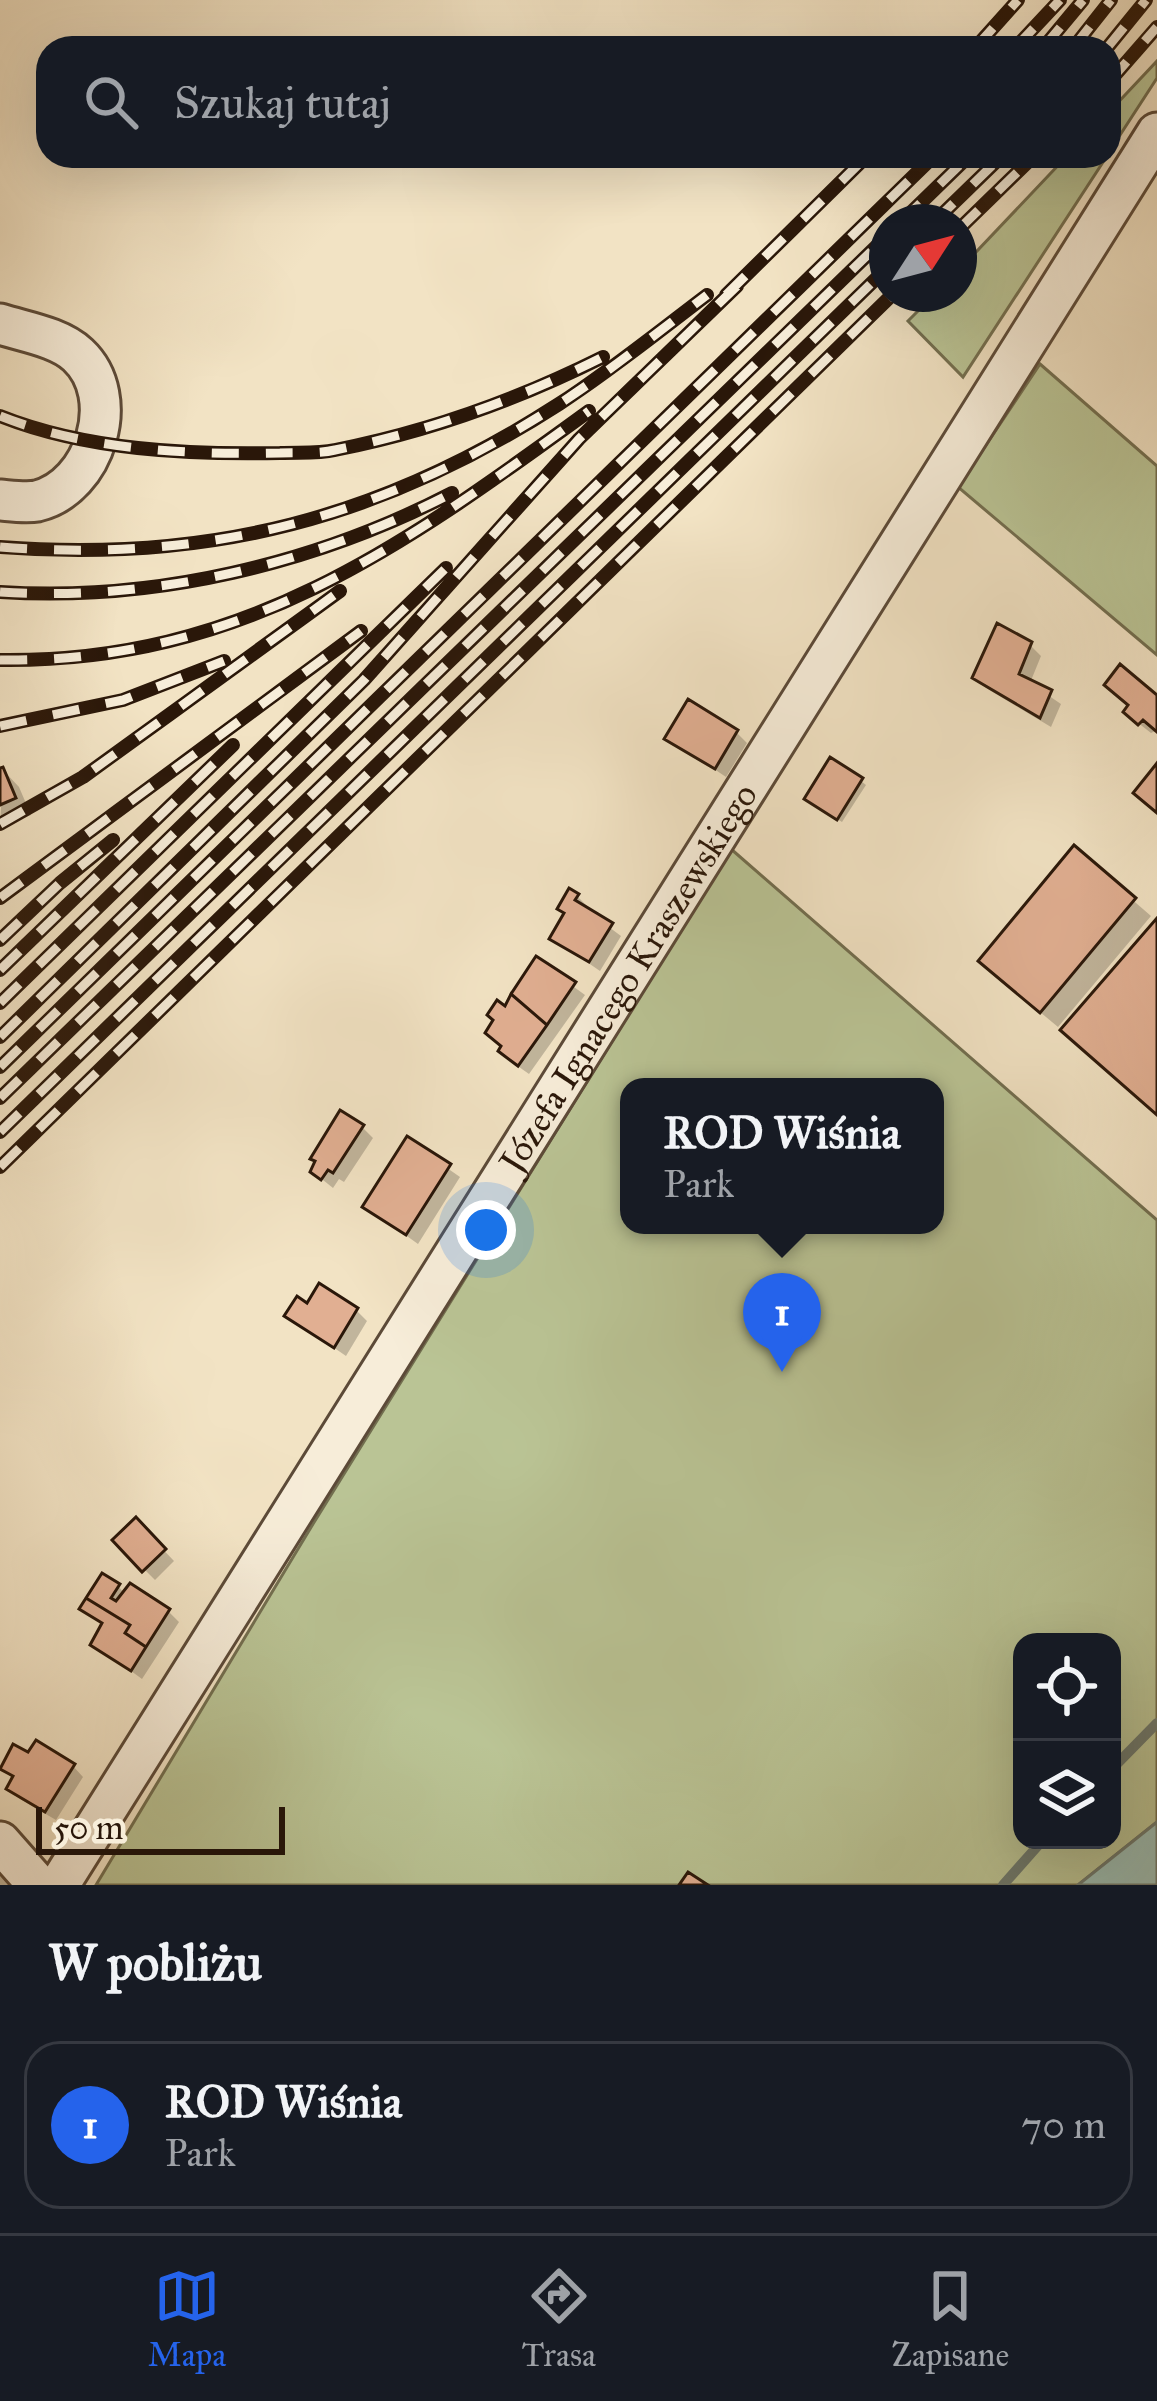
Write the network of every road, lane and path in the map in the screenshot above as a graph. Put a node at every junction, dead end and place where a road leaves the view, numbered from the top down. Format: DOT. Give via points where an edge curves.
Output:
graph roads {
  1 [pos="1157,133"];
  2 [pos="0,325"];
  3 [pos="0,500"];
  4 [pos="0,1842"];
  5 [pos="38,1885"];
  6 [pos="59,1885"];
  1 -- 6 [label="street, Józefa Ignacego Kraszewskiego"];
  2 -- 3 [label="street" via="78,355 100,398 97,441 60,491 35,502"];
  4 -- 5 [label="street"];
}
